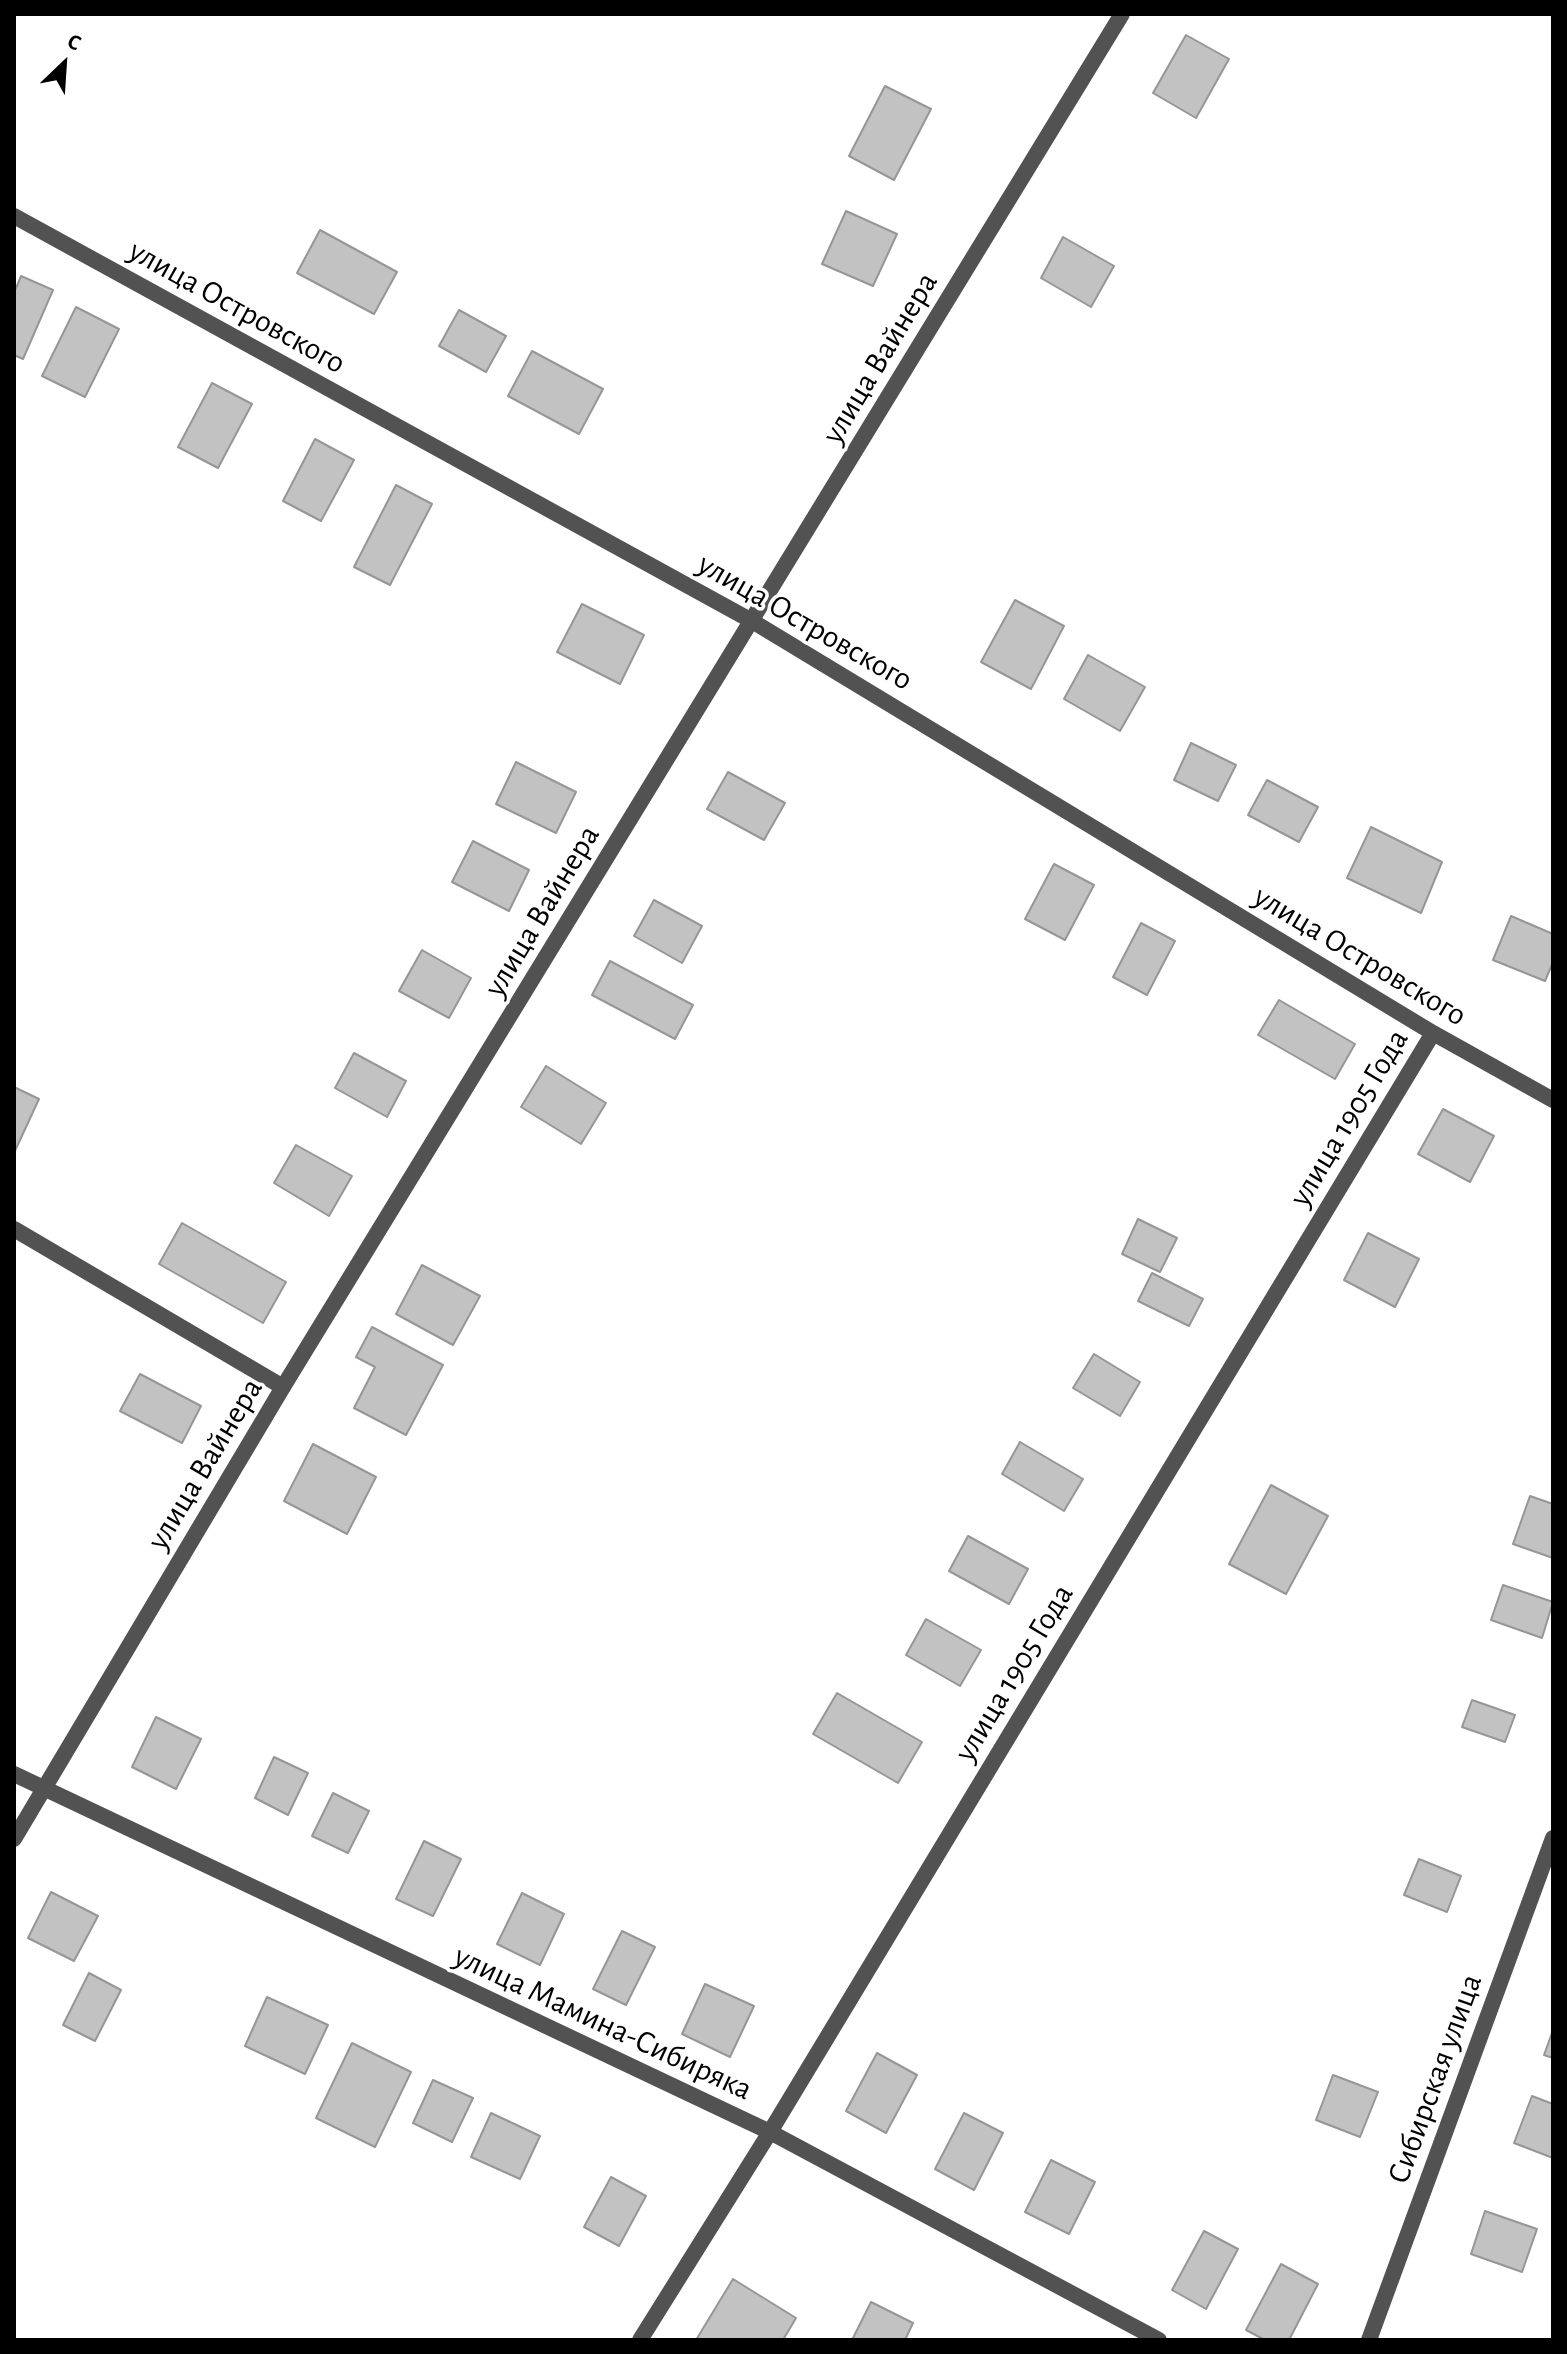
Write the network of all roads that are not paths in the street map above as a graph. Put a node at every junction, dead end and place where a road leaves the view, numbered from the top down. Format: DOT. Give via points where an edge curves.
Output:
graph roads {
  1 [pos="1122,14"];
  2 [pos="14,216"];
  3 [pos="752,621"];
  4 [pos="1433,1033"];
  5 [pos="1553,1100"];
  6 [pos="14,1229"];
  7 [pos="283,1387"];
  8 [pos="14,1774"];
  9 [pos="45,1790"];
  10 [pos="1553,1838"];
  11 [pos="14,1839"];
  12 [pos="770,2132"];
  13 [pos="640,2340"];
  14 [pos="1159,2340"];
  15 [pos="1369,2340"];
  1 -- 3 [label="street, улица Вайнера"];
  2 -- 3 [label="street, улица Островского"];
  3 -- 4 [label="street, улица Островского"];
  3 -- 7 [label="street, улица Вайнера"];
  4 -- 5 [label="street, улица Островского"];
  4 -- 12 [label="street, улица 1905 Года"];
  6 -- 7 [label="street"];
  7 -- 9 [label="street, улица Вайнера"];
  8 -- 9 [label="street, улица Мамина-Сибиряка"];
  9 -- 11 [label="street, улица Вайнера"];
  9 -- 12 [label="street, улица Мамина-Сибиряка"];
  10 -- 15 [label="street, Сибирская улица"];
  12 -- 13 [label="street, улица 1905 Года"];
  12 -- 14 [label="street, улица Мамина-Сибиряка"];
}
